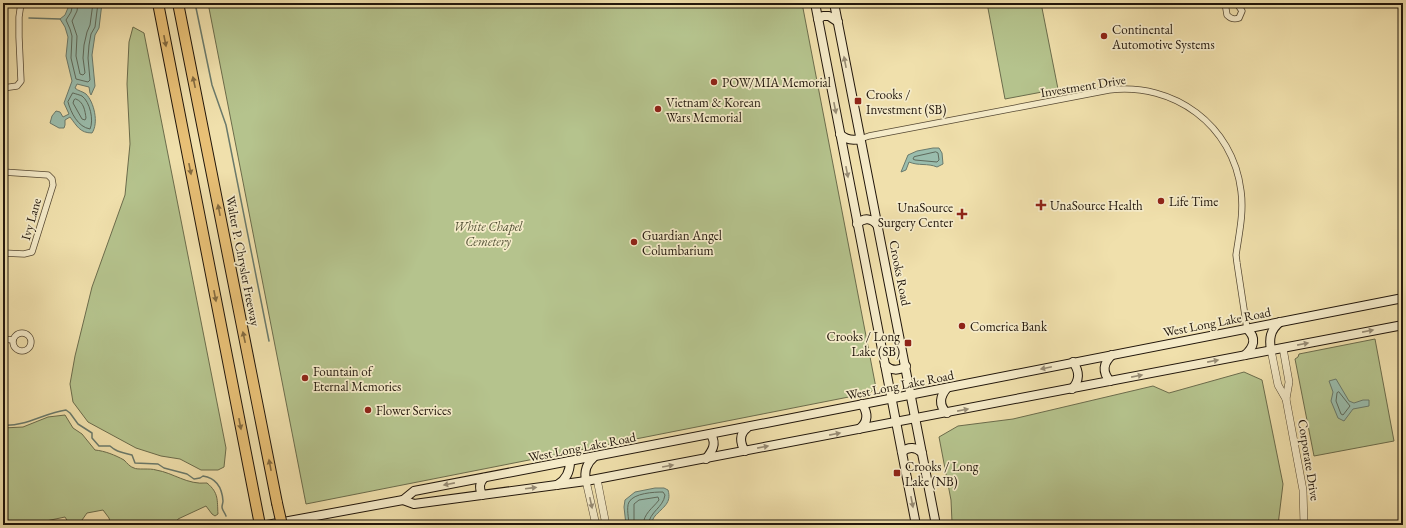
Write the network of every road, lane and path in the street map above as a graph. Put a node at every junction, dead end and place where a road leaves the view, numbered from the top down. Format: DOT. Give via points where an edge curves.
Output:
graph roads {
  1 [pos="21,3"];
  2 [pos="158,3"];
  3 [pos="178,3"];
  4 [pos="815,3"];
  5 [pos="834,3"];
  6 [pos="1225,3"];
  7 [pos="1232,3"];
  8 [pos="818,19"];
  9 [pos="838,22"];
  10 [pos="3,88"];
  11 [pos="840,134"];
  12 [pos="860,139"];
  13 [pos="3,172"];
  14 [pos="857,224"];
  15 [pos="878,227"];
  16 [pos="3,253"];
  17 [pos="1403,298"];
  18 [pos="1280,322"];
  19 [pos="1403,325"];
  20 [pos="1247,329"];
  21 [pos="3,339"];
  22 [pos="13,340"];
  23 [pos="1283,348"];
  24 [pos="1271,350"];
  25 [pos="1112,355"];
  26 [pos="1245,355"];
  27 [pos="1073,362"];
  28 [pos="885,365"];
  29 [pos="906,366"];
  30 [pos="1110,381"];
  31 [pos="947,388"];
  32 [pos="1072,389"];
  33 [pos="911,395"];
  34 [pos="892,399"];
  35 [pos="1286,399"];
  36 [pos="862,404"];
  37 [pos="947,413"];
  38 [pos="916,419"];
  39 [pos="896,422"];
  40 [pos="747,428"];
  41 [pos="859,429"];
  42 [pos="710,435"];
  43 [pos="744,451"];
  44 [pos="902,452"];
  45 [pos="922,453"];
  46 [pos="594,457"];
  47 [pos="706,459"];
  48 [pos="570,462"];
  49 [pos="484,478"];
  50 [pos="597,479"];
  51 [pos="586,481"];
  52 [pos="556,485"];
  53 [pos="482,495"];
  54 [pos="403,500"];
  55 [pos="260,525"];
  56 [pos="267,525"];
  57 [pos="282,525"];
  58 [pos="596,525"];
  59 [pos="606,525"];
  60 [pos="916,525"];
  61 [pos="936,525"];
  62 [pos="1304,525"];
  1 -- 10 [label="street" via="19,37 22,78 20,84"];
  2 -- 55 [label="highway, one-way"];
  57 -- 3 [label="highway, Walter P. Chrysler Freeway, one-way, bridge"];
  4 -- 8 [label="main road"];
  5 -- 9 [label="main road, Crooks Road"];
  6 -- 7 [label="street" via="1227,15 1232,19 1239,18 1242,11 1238,5"];
  8 -- 9 [label="main road" via="829,16"];
  8 -- 11 [label="main road, one-way"];
  12 -- 9 [label="main road, Crooks Road, one-way"];
  11 -- 12 [label="main road" via="849,140"];
  11 -- 14 [label="main road, one-way"];
  12 -- 15 [label="main road, Crooks Road"];
  12 -- 20 [label="street, Investment Drive" via="1120,89 1140,89 1174,99 1199,115 1216,132 1236,170 1242,206 1236,255"];
  13 -- 16 [label="street, Ivy Lane" via="44,174 50,176 53,185 34,250 28,254"];
  14 -- 15 [label="main road" via="869,219"];
  14 -- 28 [label="main road"];
  15 -- 29 [label="main road, Crooks Road"];
  17 -- 18 [label="main road, West Long Lake Road"];
  18 -- 20 [label="main road, West Long Lake Road"];
  18 -- 24 [label="main road" via="1271,333"];
  23 -- 19 [label="main road, West Long Lake Road, one-way"];
  20 -- 25 [label="main road, West Long Lake Road"];
  20 -- 26 [label="main road" via="1253,335 1254,343"];
  21 -- 22 [label="street"];
  23 -- 24 [label="main road, West Long Lake Road"];
  23 -- 35 [label="street, Corporate Drive" via="1289,382"];
  24 -- 26 [label="main road, West Long Lake Road"];
  24 -- 35 [label="street, Corporate Drive" via="1278,385"];
  25 -- 27 [label="main road, West Long Lake Road"];
  25 -- 30 [label="main road" via="1107,359 1104,368"];
  30 -- 26 [label="main road, West Long Lake Road, one-way"];
  27 -- 31 [label="main road, West Long Lake Road, one-way"];
  27 -- 32 [label="main road" via="1078,369 1079,377"];
  28 -- 29 [label="main road" via="895,370"];
  28 -- 34 [label="main road"];
  29 -- 33 [label="main road, Crooks Road"];
  30 -- 32 [label="main road, West Long Lake Road"];
  31 -- 33 [label="main road, West Long Lake Road"];
  31 -- 37 [label="main road" via="941,401 942,408"];
  37 -- 32 [label="main road, West Long Lake Road, one-way"];
  33 -- 34 [label="main road, West Long Lake Road"];
  33 -- 38 [label="main road, Crooks Road"];
  34 -- 36 [label="main road, West Long Lake Road"];
  34 -- 39 [label="main road"];
  35 -- 62 [label="street, Corporate Drive" via="1303,490"];
  36 -- 40 [label="main road, West Long Lake Road"];
  36 -- 41 [label="main road" via="867,418"];
  37 -- 38 [label="main road, West Long Lake Road"];
  38 -- 39 [label="main road, West Long Lake Road"];
  38 -- 45 [label="main road, Crooks Road"];
  39 -- 41 [label="main road, West Long Lake Road"];
  39 -- 44 [label="main road"];
  40 -- 42 [label="main road, West Long Lake Road"];
  40 -- 43 [label="main road" via="740,439"];
  43 -- 41 [label="main road, West Long Lake Road, one-way"];
  42 -- 46 [label="main road, West Long Lake Road"];
  42 -- 47 [label="main road" via="714,440 714,446"];
  43 -- 47 [label="main road, West Long Lake Road"];
  44 -- 45 [label="main road" via="907,448 913,448"];
  44 -- 60 [label="main road, one-way"];
  45 -- 61 [label="main road, Crooks Road"];
  46 -- 48 [label="main road, West Long Lake Road"];
  46 -- 51 [label="main road" via="586,467"];
  50 -- 47 [label="main road, West Long Lake Road, one-way"];
  48 -- 49 [label="main road, West Long Lake Road"];
  48 -- 52 [label="main road" via="568,474"];
  49 -- 53 [label="main road" via="480,484"];
  49 -- 54 [label="main road, West Long Lake Road, one-way" via="414,491"];
  50 -- 51 [label="main road, West Long Lake Road"];
  50 -- 59 [label="street"];
  51 -- 52 [label="main road, West Long Lake Road"];
  51 -- 58 [label="street, one-way"];
  53 -- 52 [label="main road, West Long Lake Road, one-way"];
  53 -- 54 [label="main road, West Long Lake Road" via="414,504"];
  54 -- 56 [label="main road, West Long Lake Road"];
}
